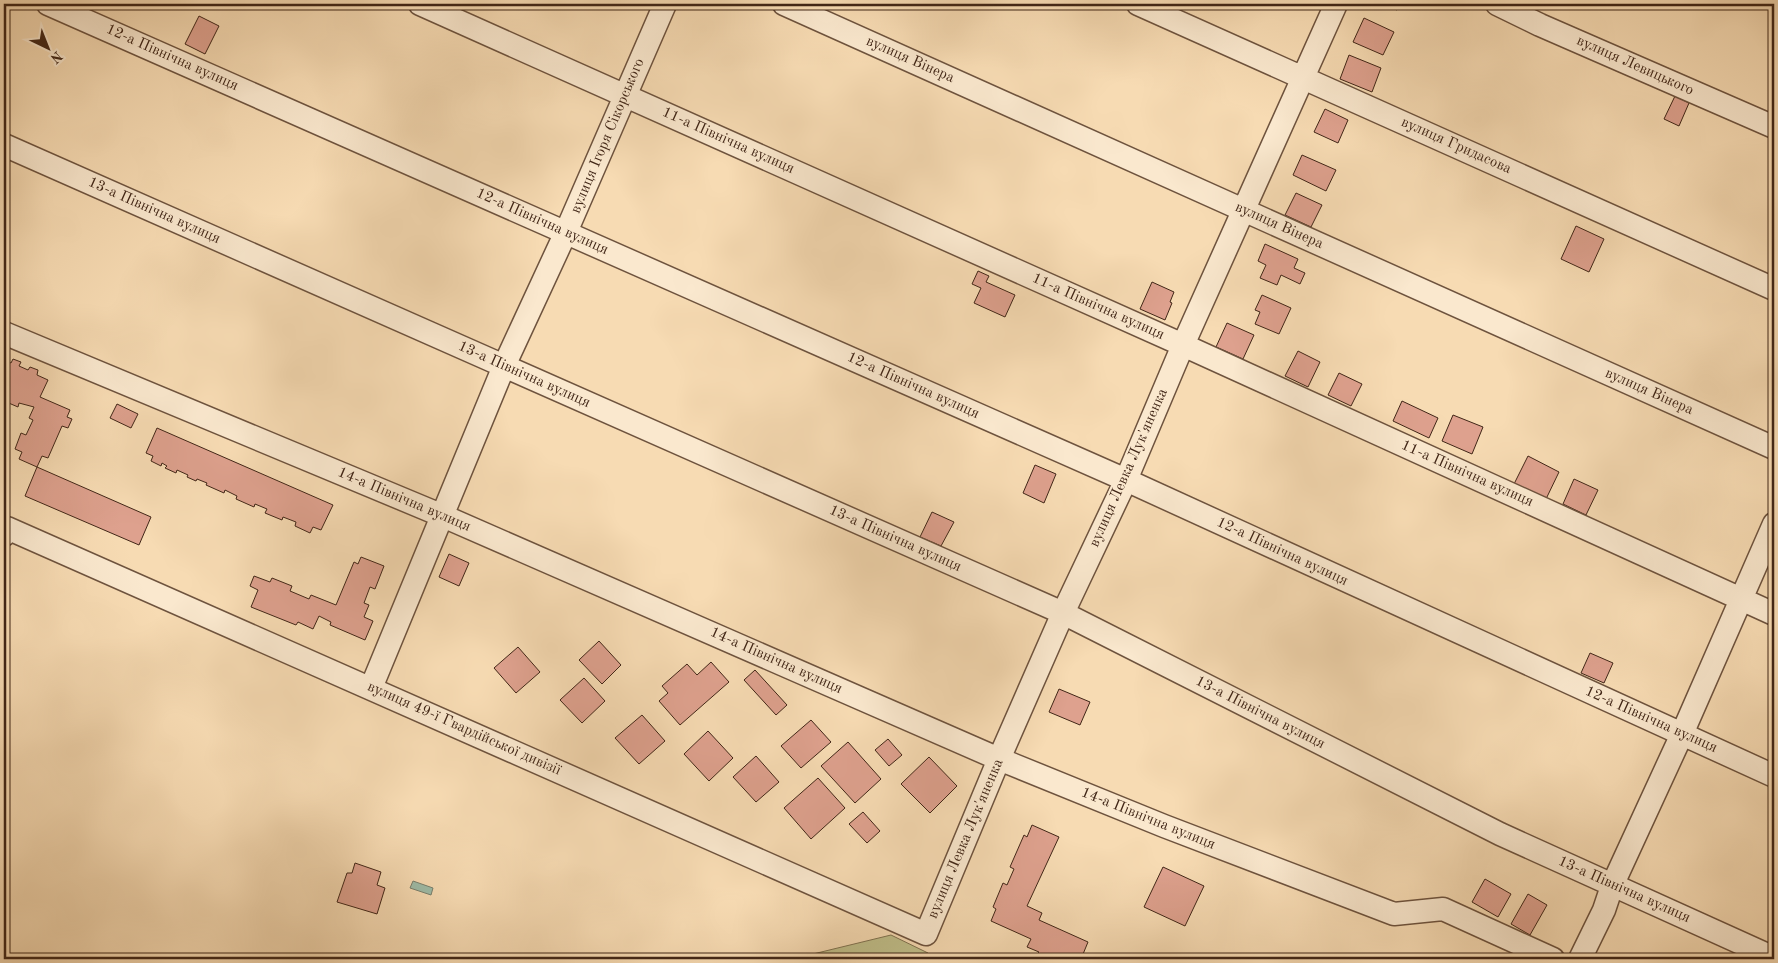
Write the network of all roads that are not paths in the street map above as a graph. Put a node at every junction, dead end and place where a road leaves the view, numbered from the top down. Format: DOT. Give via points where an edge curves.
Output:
graph roads {
  1 [pos="48,4"];
  2 [pos="420,4"];
  3 [pos="665,4"];
  4 [pos="784,4"];
  5 [pos="1138,4"];
  6 [pos="1336,4"];
  7 [pos="1497,4"];
  8 [pos="1303,77"];
  9 [pos="625,95"];
  10 [pos="1774,127"];
  11 [pos="4,145"];
  12 [pos="1243,210"];
  13 [pos="566,232"];
  14 [pos="1774,289"];
  15 [pos="4,334"];
  16 [pos="1183,345"];
  17 [pos="504,366"];
  18 [pos="1774,448"];
  19 [pos="1126,480"];
  20 [pos="444,516"];
  21 [pos="1774,524"];
  22 [pos="4,535"];
  23 [pos="1741,599"];
  24 [pos="1063,614"];
  25 [pos="1774,614"];
  26 [pos="371,688"];
  27 [pos="1682,734"];
  28 [pos="999,759"];
  29 [pos="1774,776"];
  30 [pos="1612,886"];
  31 [pos="926,934"];
  32 [pos="1774,958"];
  33 [pos="1553,959"];
  34 [pos="1580,959"];
  1 -- 13 [label="street, 12-а Північна вулиця"];
  2 -- 9 [label="street, 11-а Північна вулиця"];
  3 -- 9 [label="street, вулиця Ігоря Сікорського"];
  4 -- 12 [label="street, вулиця Вінера"];
  5 -- 8 [label="street, вулиця Гридасова"];
  6 -- 8 [label="street, вулиця Левка Лук'яненка"];
  7 -- 10 [label="street, вулиця Левицького"];
  8 -- 12 [label="street, вулиця Левка Лук'яненка"];
  8 -- 14 [label="street, вулиця Гридасова"];
  9 -- 13 [label="street, вулиця Ігоря Сікорського"];
  9 -- 16 [label="street, 11-а Північна вулиця"];
  11 -- 17 [label="street, 13-а Північна вулиця"];
  12 -- 16 [label="street, вулиця Левка Лук'яненка"];
  12 -- 18 [label="street, вулиця Вінера"];
  13 -- 17 [label="street, вулиця Ігоря Сікорського"];
  13 -- 19 [label="street, 12-а Північна вулиця"];
  15 -- 20 [label="street, 14-а Північна вулиця"];
  16 -- 19 [label="street, вулиця Левка Лук'яненка"];
  16 -- 23 [label="street, 11-а Північна вулиця"];
  17 -- 20 [label="street, вулиця Ігоря Сікорського"];
  17 -- 24 [label="street, 13-а Північна вулиця"];
  19 -- 24 [label="street, вулиця Левка Лук'яненка"];
  19 -- 27 [label="street, 12-а Північна вулиця"];
  20 -- 26 [label="street, вулиця Ігоря Сікорського"];
  20 -- 28 [label="street, 14-а Північна вулиця"];
  21 -- 23 [label="street"];
  22 -- 26 [label="street, вулиця 49-ї Гвардійської дивізії" via="7,528"];
  23 -- 25 [label="street, 11-а Північна вулиця"];
  23 -- 27 [label="street"];
  24 -- 28 [label="street, вулиця Левка Лук'яненка"];
  24 -- 30 [label="street, 13-а Північна вулиця" via="1500,834"];
  26 -- 31 [label="street, вулиця 49-ї Гвардійської дивізії"];
  27 -- 29 [label="street, 12-а Північна вулиця"];
  27 -- 30 [label="street"];
  28 -- 31 [label="street, вулиця Левка Лук'яненка"];
  28 -- 33 [label="street, 14-а Північна вулиця" via="1173,830 1394,914 1442,909"];
  30 -- 32 [label="street, 13-а Північна вулиця"];
  30 -- 34 [label="street"];
}
